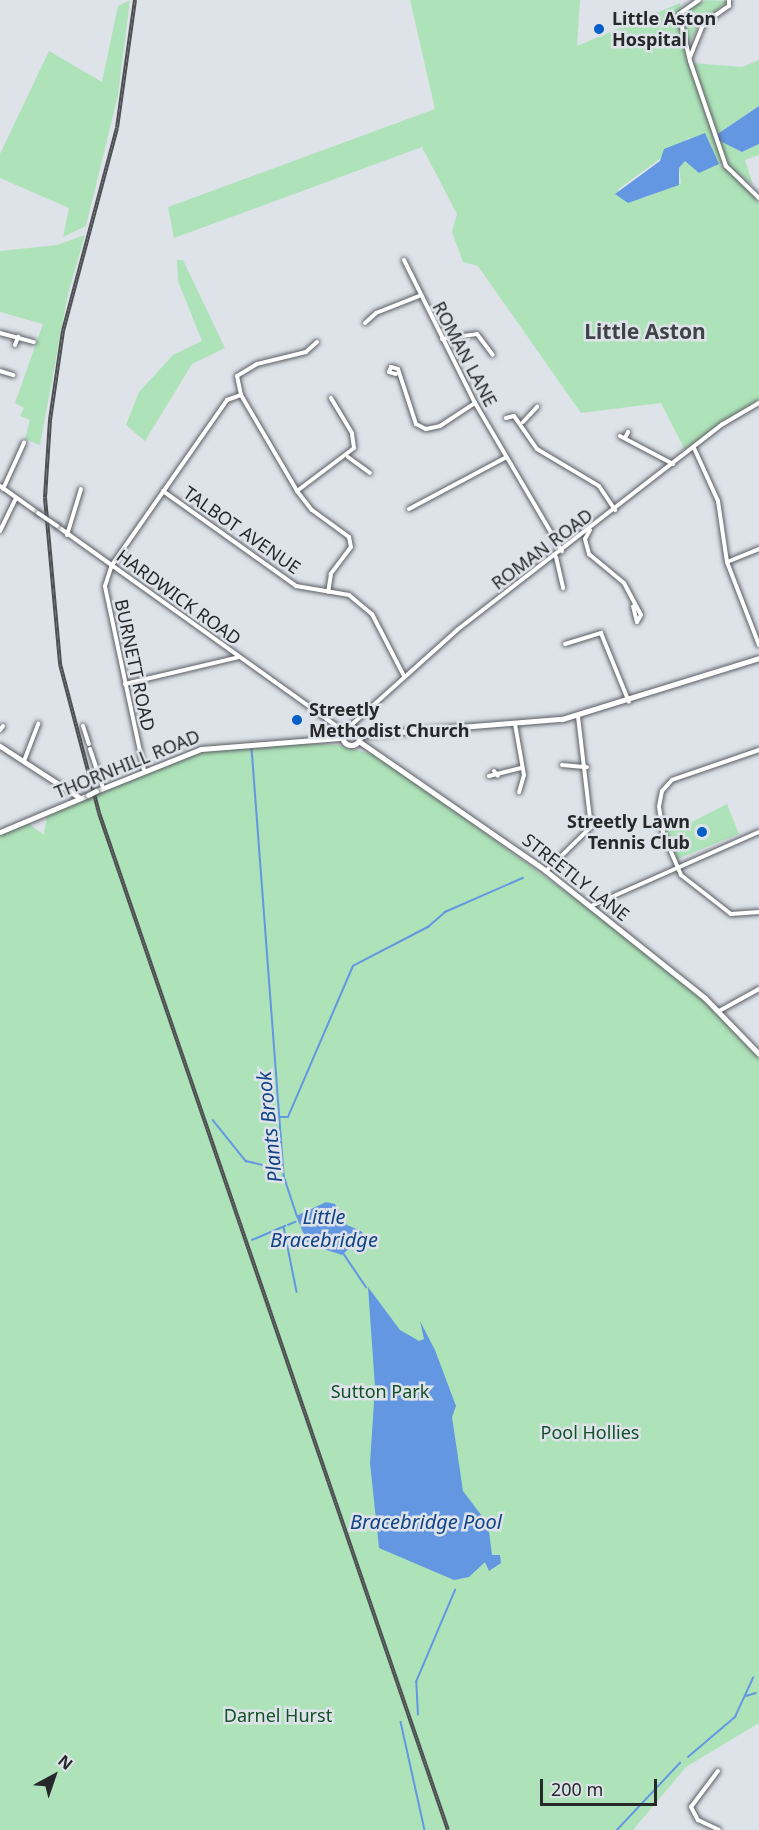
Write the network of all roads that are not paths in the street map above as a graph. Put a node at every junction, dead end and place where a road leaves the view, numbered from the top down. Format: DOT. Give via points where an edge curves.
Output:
graph roads {
  1 [pos="699,0"];
  2 [pos="729,0"];
  3 [pos="690,61"];
  4 [pos="759,198"];
  5 [pos="404,260"];
  6 [pos="419,296"];
  7 [pos="365,323"];
  8 [pos="0,333"];
  9 [pos="18,337"];
  10 [pos="442,339"];
  11 [pos="34,342"];
  12 [pos="317,342"];
  13 [pos="15,345"];
  14 [pos="493,355"];
  15 [pos="0,372"];
  16 [pos="396,374"];
  17 [pos="13,375"];
  18 [pos="241,395"];
  19 [pos="331,398"];
  20 [pos="475,403"];
  21 [pos="759,403"];
  22 [pos="537,407"];
  23 [pos="506,418"];
  24 [pos="523,422"];
  25 [pos="628,432"];
  26 [pos="24,443"];
  27 [pos="694,448"];
  28 [pos="348,457"];
  29 [pos="505,458"];
  30 [pos="673,464"];
  31 [pos="370,473"];
  32 [pos="2,487"];
  33 [pos="81,489"];
  34 [pos="297,491"];
  35 [pos="164,492"];
  36 [pos="16,498"];
  37 [pos="409,509"];
  38 [pos="615,510"];
  39 [pos="592,527"];
  40 [pos="0,531"];
  41 [pos="67,535"];
  42 [pos="759,549"];
  43 [pos="562,551"];
  44 [pos="556,557"];
  45 [pos="727,562"];
  46 [pos="112,565"];
  47 [pos="563,588"];
  48 [pos="328,592"];
  49 [pos="633,606"];
  50 [pos="565,644"];
  51 [pos="759,645"];
  52 [pos="239,657"];
  53 [pos="759,658"];
  54 [pos="404,676"];
  55 [pos="124,684"];
  56 [pos="628,702"];
  57 [pos="578,716"];
  58 [pos="38,724"];
  59 [pos="514,724"];
  60 [pos="83,726"];
  61 [pos="346,728"];
  62 [pos="361,735"];
  63 [pos="340,738"];
  64 [pos="360,742"];
  65 [pos="0,747"];
  66 [pos="759,750"];
  67 [pos="24,761"];
  68 [pos="562,765"];
  69 [pos="587,766"];
  70 [pos="521,768"];
  71 [pos="144,770"];
  72 [pos="494,771"];
  73 [pos="489,776"];
  74 [pos="498,776"];
  75 [pos="103,788"];
  76 [pos="522,789"];
  77 [pos="80,798"];
  78 [pos="0,832"];
  79 [pos="759,832"];
  80 [pos="676,866"];
  81 [pos="546,871"];
  82 [pos="591,906"];
  83 [pos="759,912"];
  84 [pos="759,989"];
  85 [pos="719,1011"];
  86 [pos="759,1054"];
  87 [pos="714,1772"];
  88 [pos="719,1830"];
  1 -- 3 [label="street" via="679,14"];
  2 -- 3 [label="street" via="729,6 703,24"];
  3 -- 4 [label="street" via="726,166"];
  5 -- 6 [label="street, ROMAN LANE"];
  6 -- 7 [label="street" via="376,313"];
  6 -- 10 [label="street, ROMAN LANE"];
  8 -- 9 [label="street"];
  9 -- 11 [label="street"];
  9 -- 13 [label="street"];
  10 -- 14 [label="street" via="477,334"];
  10 -- 20 [label="street, ROMAN LANE"];
  12 -- 18 [label="street" via="306,352 240,372"];
  15 -- 17 [label="street"];
  16 -- 20 [label="street" via="416,424 426,429 440,426"];
  18 -- 34 [label="street"];
  18 -- 35 [label="street" via="227,400"];
  19 -- 28 [label="street" via="354,438"];
  20 -- 29 [label="street, ROMAN LANE"];
  21 -- 27 [label="street, ROMAN ROAD"];
  22 -- 24 [label="street"];
  23 -- 24 [label="street" via="514,416"];
  24 -- 38 [label="street" via="537,448 599,486"];
  25 -- 30 [label="street" via="622,437"];
  26 -- 32 [label="street"];
  27 -- 30 [label="street, ROMAN ROAD"];
  27 -- 45 [label="street" via="718,501"];
  28 -- 31 [label="street"];
  28 -- 34 [label="street"];
  29 -- 37 [label="street"];
  29 -- 43 [label="street, ROMAN LANE"];
  30 -- 38 [label="street, ROMAN ROAD"];
  32 -- 36 [label="street, HARDWICK ROAD"];
  33 -- 41 [label="street"];
  34 -- 48 [label="street" via="349,537 351,547 331,574"];
  35 -- 46 [label="street"];
  35 -- 48 [label="street, TALBOT AVENUE" via="296,586"];
  36 -- 40 [label="street"];
  36 -- 41 [label="street, HARDWICK ROAD, bridge"];
  38 -- 39 [label="street, ROMAN ROAD"];
  39 -- 43 [label="street, ROMAN ROAD"];
  39 -- 49 [label="street" via="585,539 589,554 624,583"];
  41 -- 46 [label="street, HARDWICK ROAD"];
  42 -- 45 [label="street"];
  43 -- 44 [label="street, ROMAN ROAD"];
  44 -- 47 [label="street"];
  44 -- 54 [label="street, ROMAN ROAD"];
  45 -- 51 [label="street"];
  46 -- 52 [label="street, HARDWICK ROAD"];
  46 -- 55 [label="street, BURNETT ROAD" via="105,586"];
  48 -- 54 [label="street, TALBOT AVENUE" via="349,595 372,614"];
  50 -- 56 [label="street" via="601,633"];
  52 -- 55 [label="street"];
  52 -- 61 [label="street, HARDWICK ROAD"];
  53 -- 56 [label="main road"];
  54 -- 61 [label="street, ROMAN ROAD"];
  55 -- 71 [label="street, BURNETT ROAD"];
  56 -- 57 [label="main road"];
  57 -- 59 [label="main road"];
  57 -- 69 [label="street"];
  58 -- 67 [label="street"];
  59 -- 62 [label="main road"];
  59 -- 70 [label="street"];
  60 -- 75 [label="street"];
  61 -- 62 [label="main road"];
  61 -- 63 [label="main road"];
  62 -- 64 [label="main road"];
  63 -- 64 [label="main road, THORNHILL ROAD"];
  63 -- 71 [label="main road, THORNHILL ROAD" via="210,747"];
  64 -- 81 [label="main road, STREETLY LANE"];
  65 -- 67 [label="main road"];
  66 -- 80 [label="street" via="681,776 663,788 660,818"];
  67 -- 77 [label="main road"];
  68 -- 69 [label="street"];
  69 -- 81 [label="street" via="591,827"];
  70 -- 72 [label="street"];
  70 -- 76 [label="street"];
  71 -- 75 [label="main road, THORNHILL ROAD"];
  72 -- 73 [label="street"];
  72 -- 74 [label="street"];
  75 -- 77 [label="main road, THORNHILL ROAD, bridge"];
  77 -- 78 [label="main road, THORNHILL ROAD"];
  79 -- 80 [label="street"];
  80 -- 82 [label="street"];
  80 -- 83 [label="street" via="725,910 742,916"];
  81 -- 82 [label="main road, STREETLY LANE"];
  82 -- 85 [label="main road, STREETLY LANE"];
  84 -- 85 [label="street"];
  85 -- 86 [label="main road, STREETLY LANE"];
  87 -- 88 [label="street" via="692,1807 698,1820"];
}
